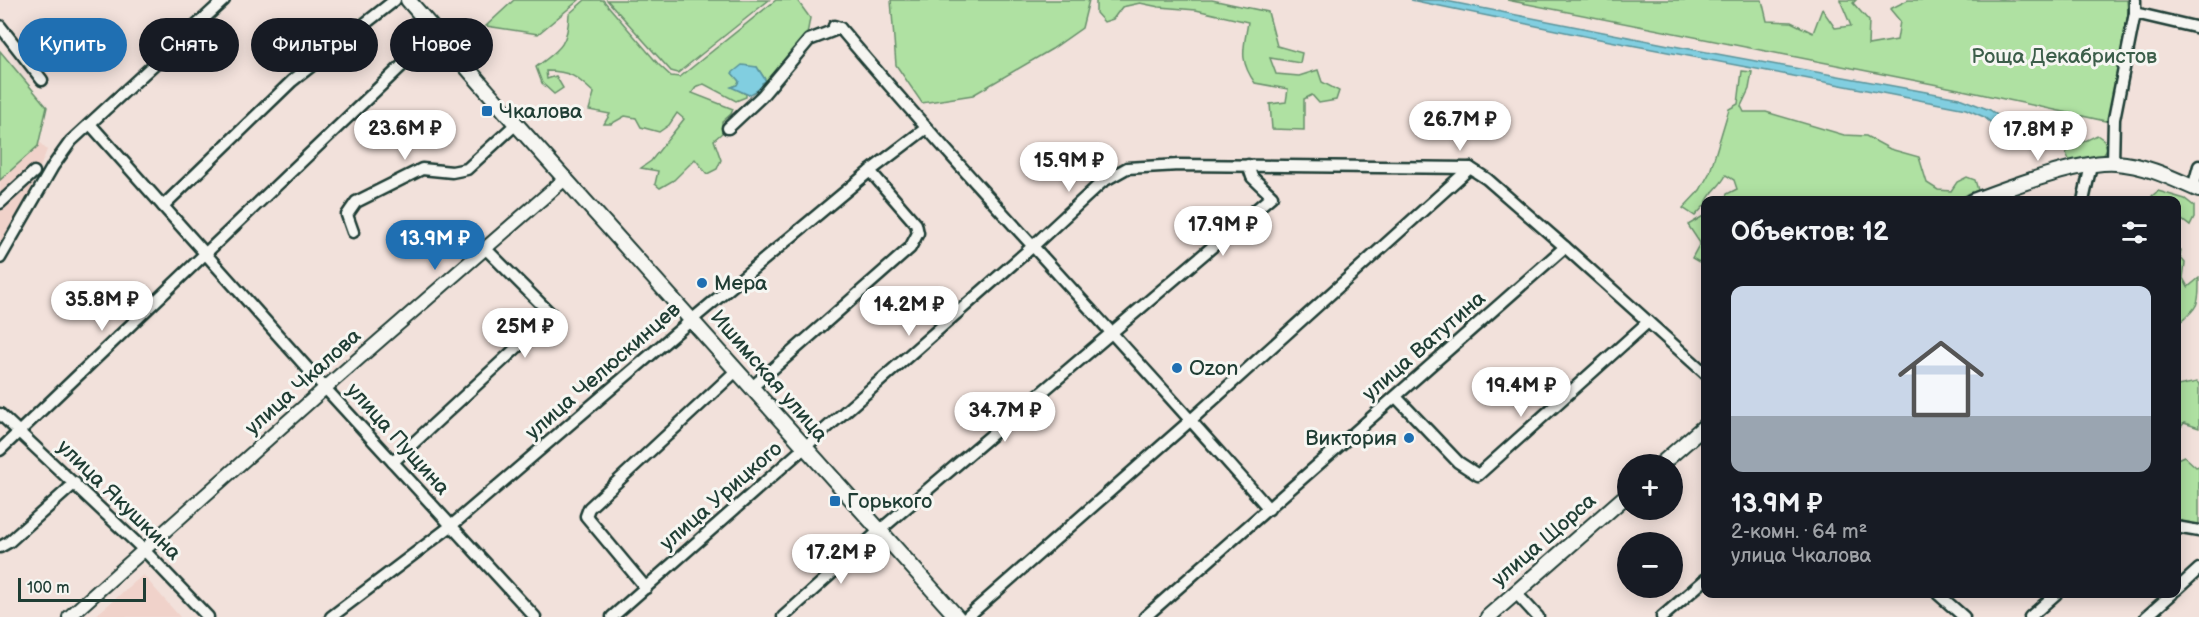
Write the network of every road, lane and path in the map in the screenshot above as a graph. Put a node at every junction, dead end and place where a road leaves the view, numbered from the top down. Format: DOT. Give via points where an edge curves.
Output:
graph roads {
  1 [pos="224,0"];
  2 [pos="395,0"];
  3 [pos="408,0"];
  4 [pos="2135,0"];
  5 [pos="2135,13"];
  6 [pos="424,18"];
  7 [pos="0,26"];
  8 [pos="2199,28"];
  9 [pos="395,72"];
  10 [pos="471,72"];
  11 [pos="42,80"];
  12 [pos="90,124"];
  13 [pos="516,124"];
  14 [pos="728,128"];
  15 [pos="925,129"];
  16 [pos="2113,163"];
  17 [pos="1248,165"];
  18 [pos="2091,165"];
  19 [pos="2199,166"];
  20 [pos="1470,168"];
  21 [pos="870,171"];
  22 [pos="34,172"];
  23 [pos="566,178"];
  24 [pos="2196,189"];
  25 [pos="1988,196"];
  26 [pos="2084,196"];
  27 [pos="0,203"];
  28 [pos="163,206"];
  29 [pos="354,232"];
  30 [pos="1032,247"];
  31 [pos="1565,247"];
  32 [pos="485,248"];
  33 [pos="205,252"];
  34 [pos="0,258"];
  35 [pos="692,320"];
  36 [pos="1648,322"];
  37 [pos="1112,333"];
  38 [pos="1701,370"];
  39 [pos="736,371"];
  40 [pos="325,387"];
  41 [pos="751,388"];
  42 [pos="1396,397"];
  43 [pos="0,414"];
  44 [pos="1191,420"];
  45 [pos="1701,429"];
  46 [pos="19,432"];
  47 [pos="804,448"];
  48 [pos="0,450"];
  49 [pos="1673,454"];
  50 [pos="393,462"];
  51 [pos="75,483"];
  52 [pos="1617,504"];
  53 [pos="1269,509"];
  54 [pos="452,526"];
  55 [pos="2181,528"];
  56 [pos="879,531"];
  57 [pos="2199,531"];
  58 [pos="0,547"];
  59 [pos="144,550"];
  60 [pos="2199,569"];
  61 [pos="1701,583"];
  62 [pos="2181,585"];
  63 [pos="646,588"];
  64 [pos="1516,593"];
  65 [pos="1943,598"];
  66 [pos="2051,598"];
  67 [pos="2167,598"];
  68 [pos="69,617"];
  69 [pos="208,617"];
  70 [pos="331,617"];
  71 [pos="535,617"];
  72 [pos="612,617"];
  73 [pos="783,617"];
  74 [pos="957,617"];
  75 [pos="967,617"];
  76 [pos="1145,617"];
  77 [pos="1488,617"];
  78 [pos="1538,617"];
  79 [pos="1662,617"];
  80 [pos="1964,617"];
  81 [pos="2030,617"];
  82 [pos="2146,617"];
  1 -- 12 [label="street"];
  2 -- 28 [label="street" via="292,81"];
  3 -- 6 [label="main road, Ишимская улица"];
  4 -- 5 [label="street"];
  5 -- 8 [label="street"];
  5 -- 16 [label="street" via="2114,119"];
  7 -- 11 [label="street"];
  9 -- 33 [label="street"];
  10 -- 13 [label="main road, Ишимская улица"];
  12 -- 28 [label="street, улица Пущина"];
  12 -- 34 [label="street" via="52,166"];
  13 -- 23 [label="main road, Ишимская улица"];
  13 -- 29 [label="street" via="467,170 422,169 356,202 347,215"];
  14 -- 15 [label="street" via="762,96 809,40 837,27"];
  15 -- 21 [label="street, улица Челюскинцев"];
  15 -- 30 [label="street"];
  16 -- 18 [label="main road"];
  16 -- 24 [label="main road" via="2155,171"];
  17 -- 20 [label="street"];
  17 -- 30 [label="street, улица Урицкого" via="1127,168 1102,182"];
  17 -- 37 [label="street" via="1252,177 1272,196"];
  18 -- 25 [label="main road"];
  18 -- 26 [label="street"];
  19 -- 24 [label="street"];
  20 -- 31 [label="street"];
  20 -- 44 [label="street"];
  21 -- 35 [label="street, улица Челюскинцев"];
  21 -- 41 [label="street" via="916,224 918,233 910,248"];
  22 -- 27 [label="street"];
  23 -- 32 [label="street, улица Чкалова"];
  23 -- 35 [label="main road, Ишимская улица"];
  28 -- 33 [label="street, улица Пущина"];
  30 -- 37 [label="street"];
  30 -- 47 [label="street, улица Урицкого"];
  31 -- 36 [label="street"];
  31 -- 42 [label="street, улица Ватутина"];
  32 -- 40 [label="street, улица Чкалова"];
  32 -- 50 [label="street" via="552,315"];
  33 -- 40 [label="street, улица Пущина"];
  33 -- 46 [label="street"];
  35 -- 39 [label="main road, Ишимская улица"];
  35 -- 54 [label="street, улица Челюскинцев"];
  36 -- 38 [label="street"];
  36 -- 42 [label="street" via="1478,475 1458,462"];
  37 -- 44 [label="street"];
  37 -- 56 [label="street"];
  39 -- 41 [label="main road, Ишимская улица"];
  39 -- 63 [label="street" via="589,508 586,516"];
  40 -- 50 [label="street, улица Пущина"];
  40 -- 59 [label="street, улица Чкалова"];
  41 -- 47 [label="main road, Ишимская улица"];
  42 -- 53 [label="street, улица Ватутина"];
  43 -- 46 [label="street, улица Якушкина"];
  44 -- 53 [label="street"];
  44 -- 75 [label="street"];
  45 -- 49 [label="main road"];
  46 -- 48 [label="street"];
  46 -- 51 [label="street, улица Якушкина"];
  47 -- 56 [label="main road, Ишимская улица"];
  47 -- 63 [label="street, улица Урицкого"];
  50 -- 54 [label="street, улица Пущина"];
  51 -- 58 [label="street"];
  51 -- 59 [label="street, улица Якушкина"];
  52 -- 64 [label="main road, улица Щорса"];
  53 -- 76 [label="street, улица Ватутина"];
  54 -- 70 [label="street, улица Челюскинцев"];
  54 -- 71 [label="street, улица Пущина"];
  55 -- 57 [label="street"];
  56 -- 73 [label="street"];
  56 -- 74 [label="main road, Ишимская улица"];
  59 -- 68 [label="street, улица Чкалова"];
  59 -- 69 [label="street, улица Якушкина"];
  60 -- 62 [label="street"];
  61 -- 79 [label="street"];
  63 -- 72 [label="street, улица Урицкого"];
  64 -- 77 [label="main road, улица Щорса"];
  64 -- 78 [label="street"];
  65 -- 80 [label="street"];
  66 -- 81 [label="street"];
  67 -- 82 [label="street"];
}
